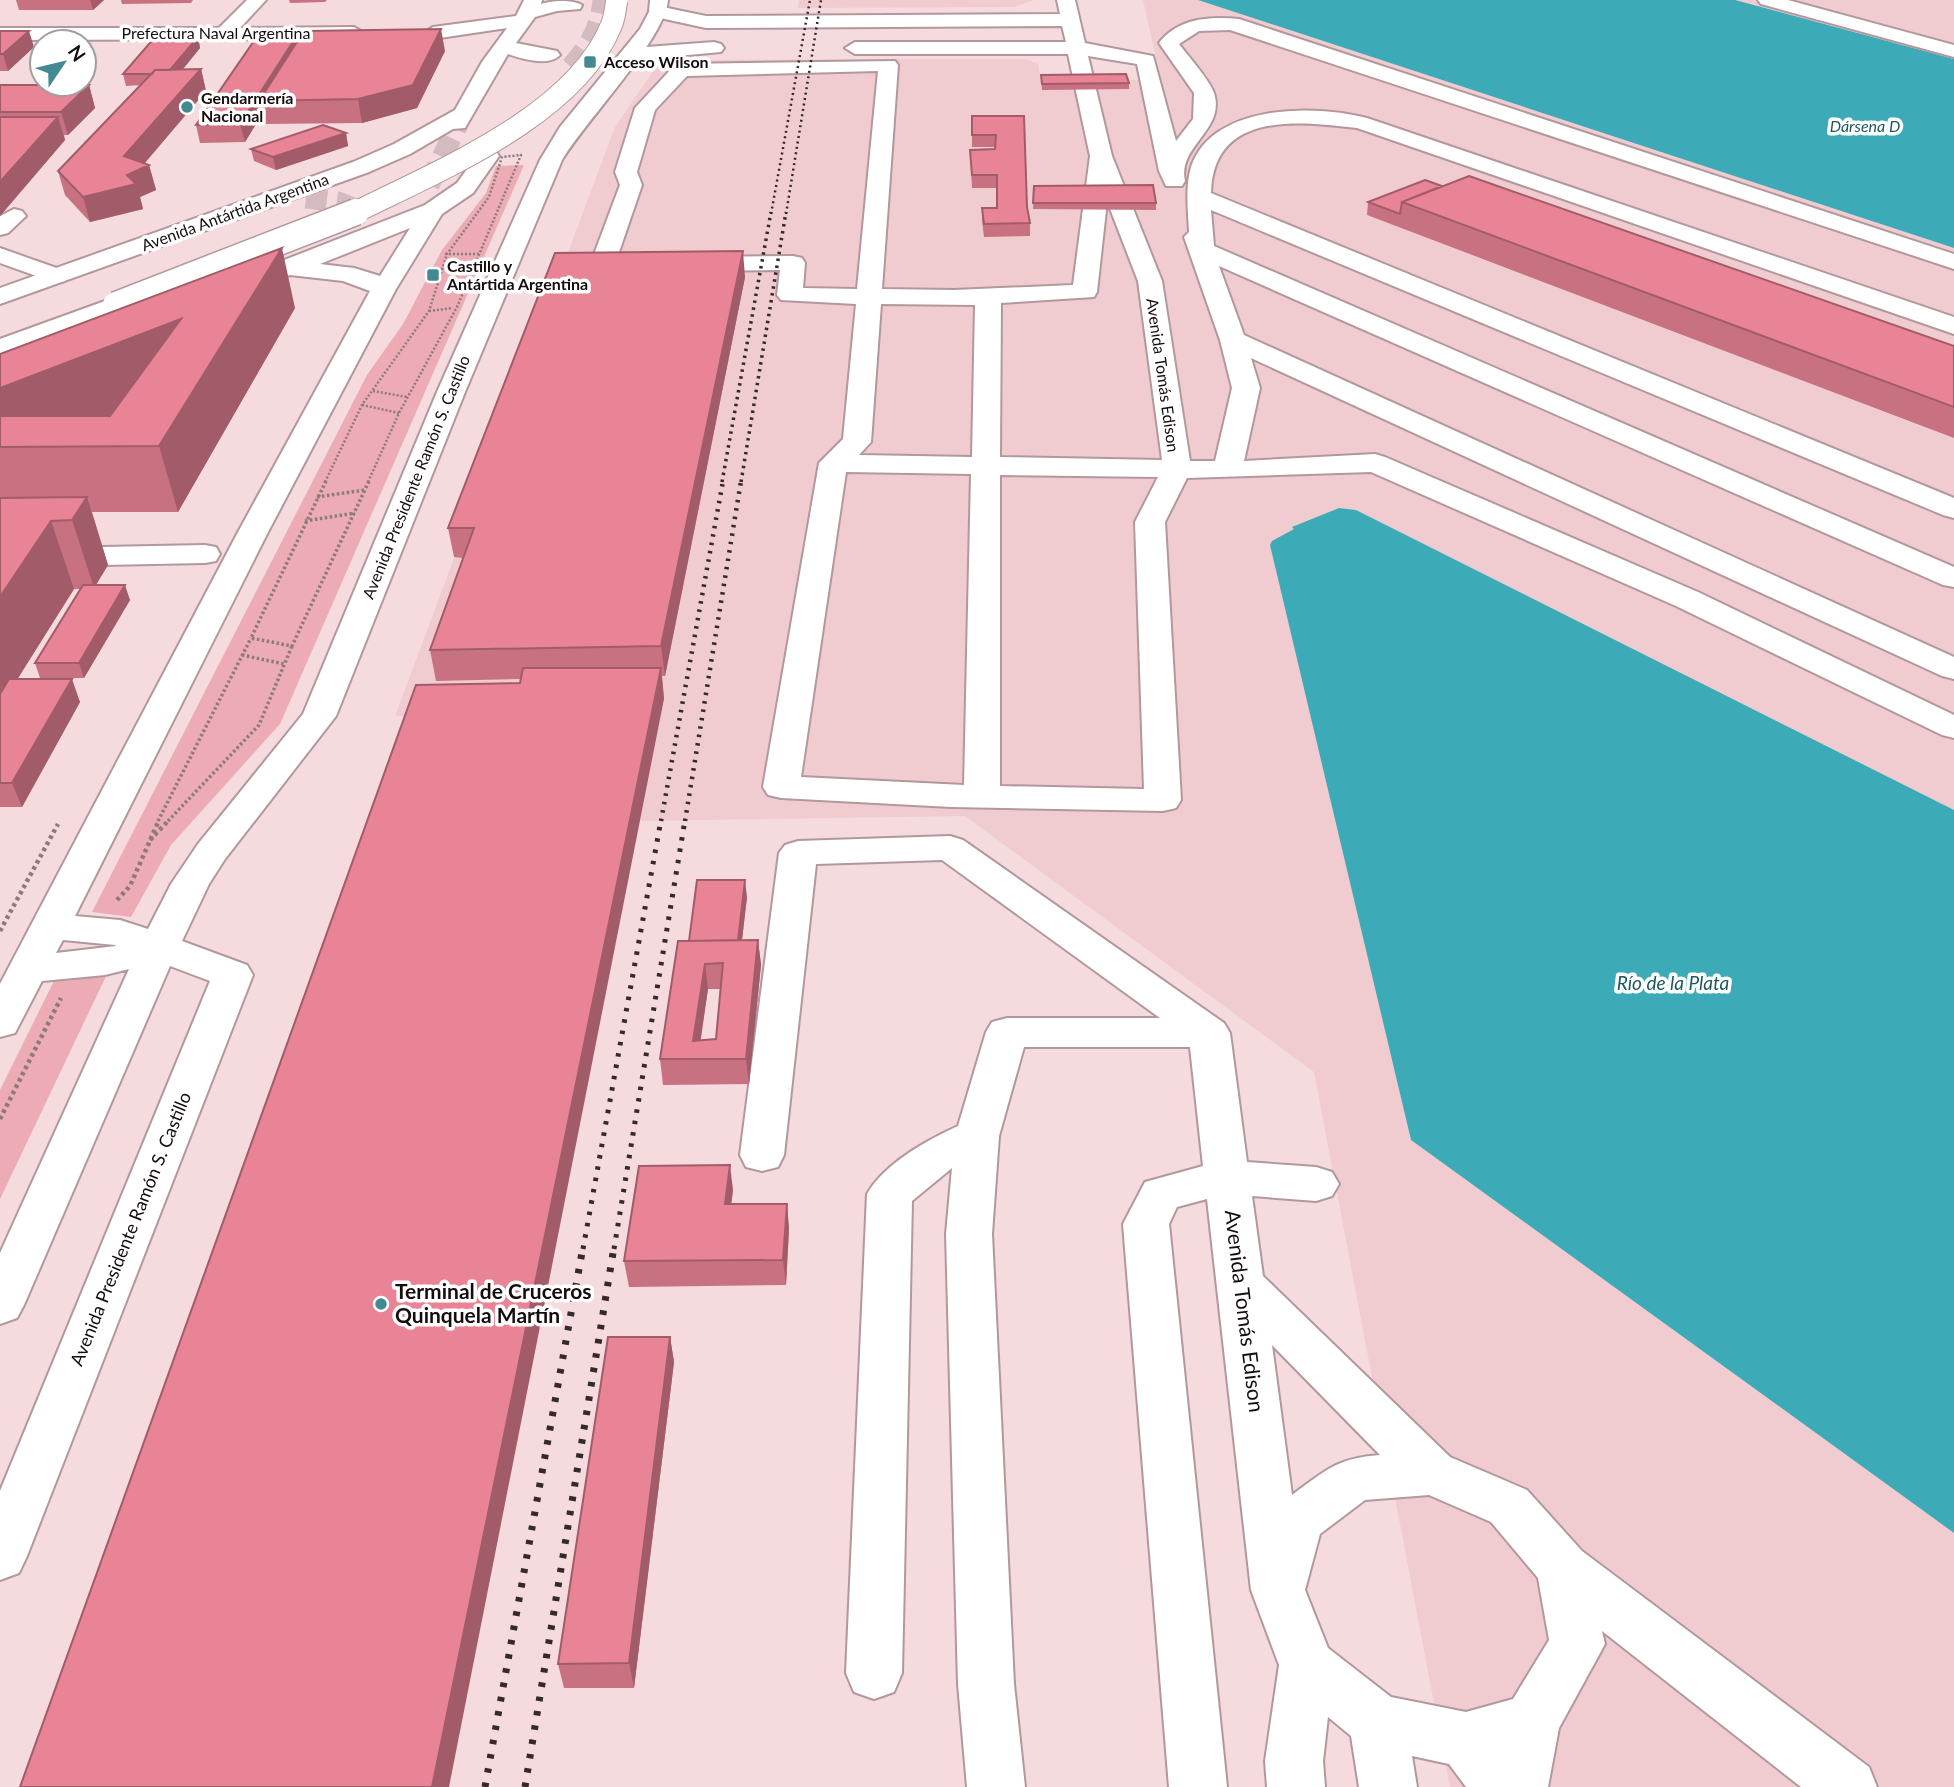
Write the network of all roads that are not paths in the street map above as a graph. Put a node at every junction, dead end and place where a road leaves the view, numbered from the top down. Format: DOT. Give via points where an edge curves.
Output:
graph roads {
  1 [pos="257,0"];
  2 [pos="617,0"];
  3 [pos="761,0"];
  4 [pos="1066,0"];
  5 [pos="1767,0"];
  6 [pos="659,6"];
  7 [pos="582,10"];
  8 [pos="527,11"];
  9 [pos="1071,20"];
  10 [pos="758,22"];
  11 [pos="224,33"];
  12 [pos="377,33"];
  13 [pos="0,34"];
  14 [pos="507,43"];
  15 [pos="572,44"];
  16 [pos="732,48"];
  17 [pos="786,48"];
  18 [pos="1078,48"];
  19 [pos="1954,51"];
  20 [pos="633,54"];
  21 [pos="545,70"];
  22 [pos="488,156"];
  23 [pos="1101,156"];
  24 [pos="1170,171"];
  25 [pos="429,185"];
  26 [pos="1199,195"];
  27 [pos="306,198"];
  28 [pos="266,202"];
  29 [pos="433,209"];
  30 [pos="368,214"];
  31 [pos="366,238"];
  32 [pos="1202,250"];
  33 [pos="0,256"];
  34 [pos="1954,262"];
  35 [pos="265,275"];
  36 [pos="56,276"];
  37 [pos="384,289"];
  38 [pos="215,295"];
  39 [pos="0,296"];
  40 [pos="867,296"];
  41 [pos="988,297"];
  42 [pos="1954,326"];
  43 [pos="0,329"];
  44 [pos="1233,340"];
  45 [pos="0,348"];
  46 [pos="833,463"];
  47 [pos="988,465"];
  48 [pos="1177,468"];
  49 [pos="1227,470"];
  50 [pos="1954,509"];
  51 [pos="205,554"];
  52 [pos="0,558"];
  53 [pos="1954,578"];
  54 [pos="1954,669"];
  55 [pos="1954,728"];
  56 [pos="982,797"];
  57 [pos="51,926"];
  58 [pos="159,947"];
  59 [pos="86,948"];
  60 [pos="28,968"];
  61 [pos="0,1023"];
  62 [pos="1209,1033"];
  63 [pos="977,1136"];
  64 [pos="762,1155"];
  65 [pos="1228,1177"];
  66 [pos="1316,1184"];
  67 [pos="1241,1284"];
  68 [pos="0,1305"];
  69 [pos="1432,1474"];
  70 [pos="0,1556"];
  71 [pos="1563,1568"];
  72 [pos="1278,1590"];
  73 [pos="1307,1665"];
  74 [pos="874,1673"];
  75 [pos="1532,1721"];
  76 [pos="1378,1722"];
  77 [pos="1466,1740"];
  78 [pos="996,1787"];
  79 [pos="1198,1787"];
  80 [pos="1296,1787"];
  81 [pos="1388,1787"];
  82 [pos="1501,1787"];
  83 [pos="1519,1787"];
  84 [pos="1848,1787"];
  1 -- 11 [label="main road"];
  2 -- 45 [label="main road, bridge" via="612,25 594,56 559,96 488,146 352,214"];
  3 -- 10 [label="main road"];
  4 -- 9 [label="main road, Avenida Tomás Edison"];
  5 -- 19 [label="main road"];
  6 -- 10 [label="main road" via="706,22"];
  6 -- 20 [label="main road, Avenida Presidente Ramón S. Castillo"];
  7 -- 8 [label="main road" via="555,5"];
  8 -- 14 [label="main road"];
  8 -- 14 [label="main road" via="426,33"];
  9 -- 10 [label="main road"];
  9 -- 18 [label="main road, Avenida Tomás Edison"];
  11 -- 12 [label="main road, Prefectura Naval Argentina"];
  11 -- 13 [label="main road, Prefectura Naval Argentina"];
  14 -- 21 [label="main road"];
  14 -- 28 [label="main road, Avenida Antártida Argentina" via="461,119 402,149"];
  15 -- 21 [label="main road"];
  16 -- 20 [label="main road"];
  17 -- 18 [label="main road"];
  18 -- 23 [label="main road, Avenida Tomás Edison"];
  18 -- 24 [label="main road" via="1146,60"];
  20 -- 58 [label="main road, Avenida Presidente Ramón S. Castillo" via="568,132 551,160 319,716 211,852"];
  21 -- 43 [label="main road" via="521,100 483,127 362,192"];
  22 -- 29 [label="main road" via="465,188"];
  23 -- 41 [label="main road" via="1085,292"];
  23 -- 48 [label="main road, Avenida Tomás Edison" via="1150,281"];
  24 -- 32 [label="main road"];
  24 -- 34 [label="main road" via="1204,120 1204,93 1168,43 1175,35 1215,22 1239,25"];
  25 -- 29 [label="main road"];
  26 -- 32 [label="main road"];
  26 -- 42 [label="main road" via="1203,165 1219,138 1250,124 1281,119 1312,116 1360,122"];
  26 -- 50 [label="main road"];
  27 -- 28 [label="main road"];
  28 -- 36 [label="main road, Avenida Antártida Argentina"];
  29 -- 31 [label="main road"];
  29 -- 37 [label="main road"];
  30 -- 31 [label="main road"];
  31 -- 35 [label="main road"];
  32 -- 44 [label="main road"];
  32 -- 53 [label="main road"];
  33 -- 36 [label="main road"];
  35 -- 37 [label="main road" via="324,271 355,275"];
  35 -- 38 [label="main road"];
  36 -- 39 [label="main road, Avenida Antártida Argentina"];
  37 -- 57 [label="main road"];
  40 -- 40 [label="main road" via="888,65 681,70 645,108 626,172 631,185 602,265 793,263 790,295"];
  40 -- 41 [label="main road"];
  40 -- 46 [label="main road" via="858,442"];
  41 -- 47 [label="main road"];
  44 -- 49 [label="main road" via="1246,388"];
  44 -- 54 [label="main road"];
  46 -- 47 [label="main road"];
  46 -- 56 [label="main road" via="781,787"];
  47 -- 48 [label="main road"];
  47 -- 56 [label="main road"];
  48 -- 49 [label="main road"];
  48 -- 56 [label="main road, Avenida Tomás Edison" via="1150,522 1163,800"];
  49 -- 55 [label="main road" via="1375,463 1687,599"];
  51 -- 52 [label="main road"];
  57 -- 59 [label="main road"];
  57 -- 60 [label="main road"];
  58 -- 59 [label="main road" via="105,962"];
  58 -- 68 [label="main road, Avenida Presidente Ramón S. Castillo"];
  58 -- 70 [label="main road, Avenida Presidente Ramón S. Castillo" via="233,975"];
  59 -- 60 [label="main road"];
  60 -- 61 [label="main road"];
  62 -- 63 [label="main road" via="1007,1032"];
  62 -- 64 [label="main road" via="950,848 798,853"];
  62 -- 65 [label="main road, Avenida Tomás Edison"];
  63 -- 74 [label="main road" via="941,1153 890,1194"];
  63 -- 78 [label="main road" via="969,1234 986,1684"];
  65 -- 66 [label="main road"];
  65 -- 67 [label="main road, Avenida Tomás Edison"];
  65 -- 79 [label="main road" via="1161,1194 1146,1224"];
  67 -- 69 [label="main road"];
  67 -- 72 [label="main road, Avenida Tomás Edison"];
  69 -- 71 [label="main road" via="1508,1506"];
  69 -- 72 [label="main road" via="1354,1479 1297,1521"];
  71 -- 75 [label="main road" via="1577,1644"];
  71 -- 84 [label="main road"];
  72 -- 73 [label="main road, Avenida Tomás Edison"];
  73 -- 76 [label="main road"];
  73 -- 80 [label="main road" via="1294,1761"];
  75 -- 77 [label="main road"];
  75 -- 83 [label="main road"];
  76 -- 77 [label="main road"];
  76 -- 81 [label="main road"];
  77 -- 82 [label="main road"];
}
